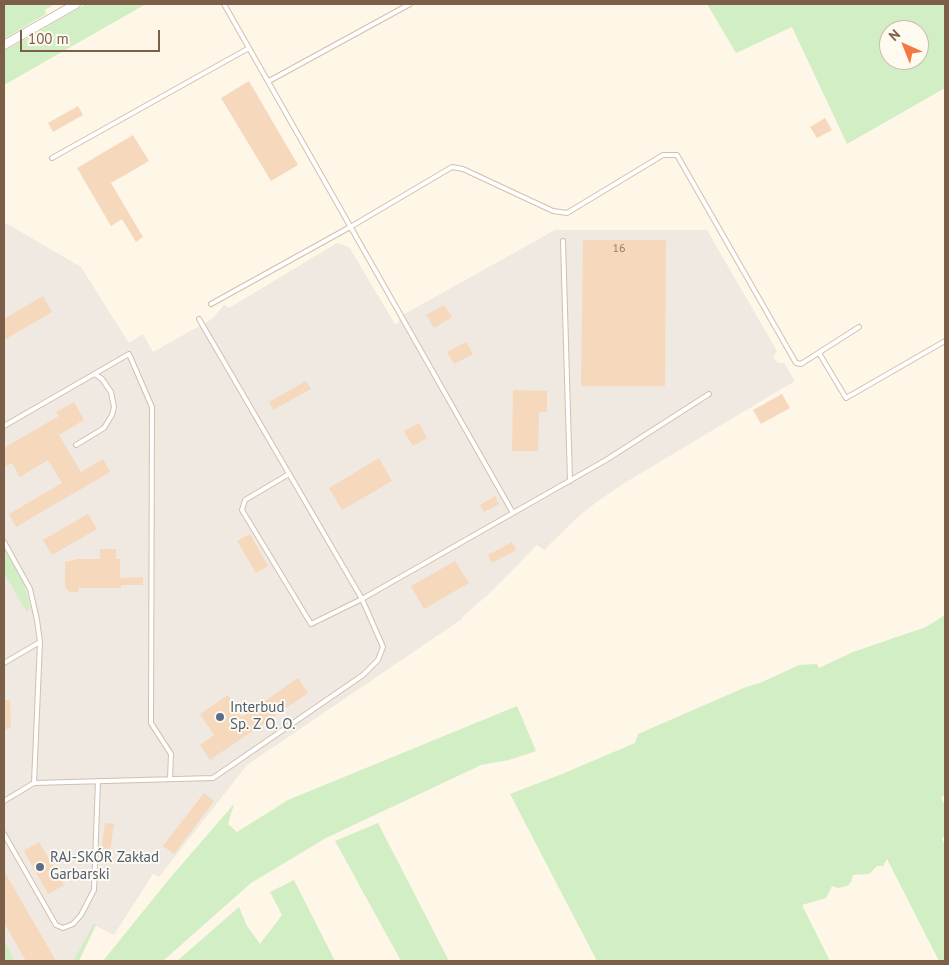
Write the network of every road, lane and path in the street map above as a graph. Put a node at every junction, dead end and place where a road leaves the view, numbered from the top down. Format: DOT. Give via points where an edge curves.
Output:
graph roads {
  1 [pos="76,4"];
  2 [pos="224,4"];
  3 [pos="410,4"];
  4 [pos="4,45"];
  5 [pos="249,48"];
  6 [pos="270,81"];
  7 [pos="52,158"];
  8 [pos="352,226"];
  9 [pos="563,241"];
  10 [pos="211,304"];
  11 [pos="199,319"];
  12 [pos="859,327"];
  13 [pos="945,341"];
  14 [pos="819,353"];
  15 [pos="95,374"];
  16 [pos="709,394"];
  17 [pos="4,426"];
  18 [pos="76,445"];
  19 [pos="289,474"];
  20 [pos="570,481"];
  21 [pos="513,513"];
  22 [pos="4,542"];
  23 [pos="362,599"];
  24 [pos="40,642"];
  25 [pos="4,663"];
  26 [pos="170,779"];
  27 [pos="98,782"];
  28 [pos="34,783"];
  29 [pos="4,801"];
  30 [pos="4,834"];
  1 -- 4 [label="street"];
  2 -- 5 [label="lane"];
  3 -- 6 [label="lane"];
  5 -- 6 [label="lane"];
  5 -- 7 [label="lane"];
  6 -- 8 [label="lane"];
  8 -- 10 [label="lane"];
  8 -- 14 [label="lane" via="452,167 463,168 553,212 567,213 663,155 677,155 796,363 801,364"];
  8 -- 21 [label="lane"];
  9 -- 20 [label="lane"];
  11 -- 19 [label="lane"];
  12 -- 14 [label="lane"];
  13 -- 14 [label="lane" via="846,398"];
  15 -- 17 [label="lane"];
  15 -- 18 [label="lane" via="112,392 112,415 104,428"];
  15 -- 26 [label="lane" via="129,354 152,407 151,723 171,754"];
  16 -- 20 [label="lane"];
  19 -- 23 [label="lane"];
  19 -- 23 [label="lane" via="245,500 242,510 312,624"];
  20 -- 21 [label="lane"];
  21 -- 23 [label="lane"];
  22 -- 24 [label="lane" via="30,589"];
  23 -- 26 [label="lane" via="383,647 378,660 363,675 213,778"];
  24 -- 25 [label="lane"];
  24 -- 28 [label="lane"];
  26 -- 27 [label="lane"];
  27 -- 28 [label="lane"];
  27 -- 30 [label="lane" via="94,890 73,924 63,928 56,925"];
  28 -- 29 [label="lane"];
}
